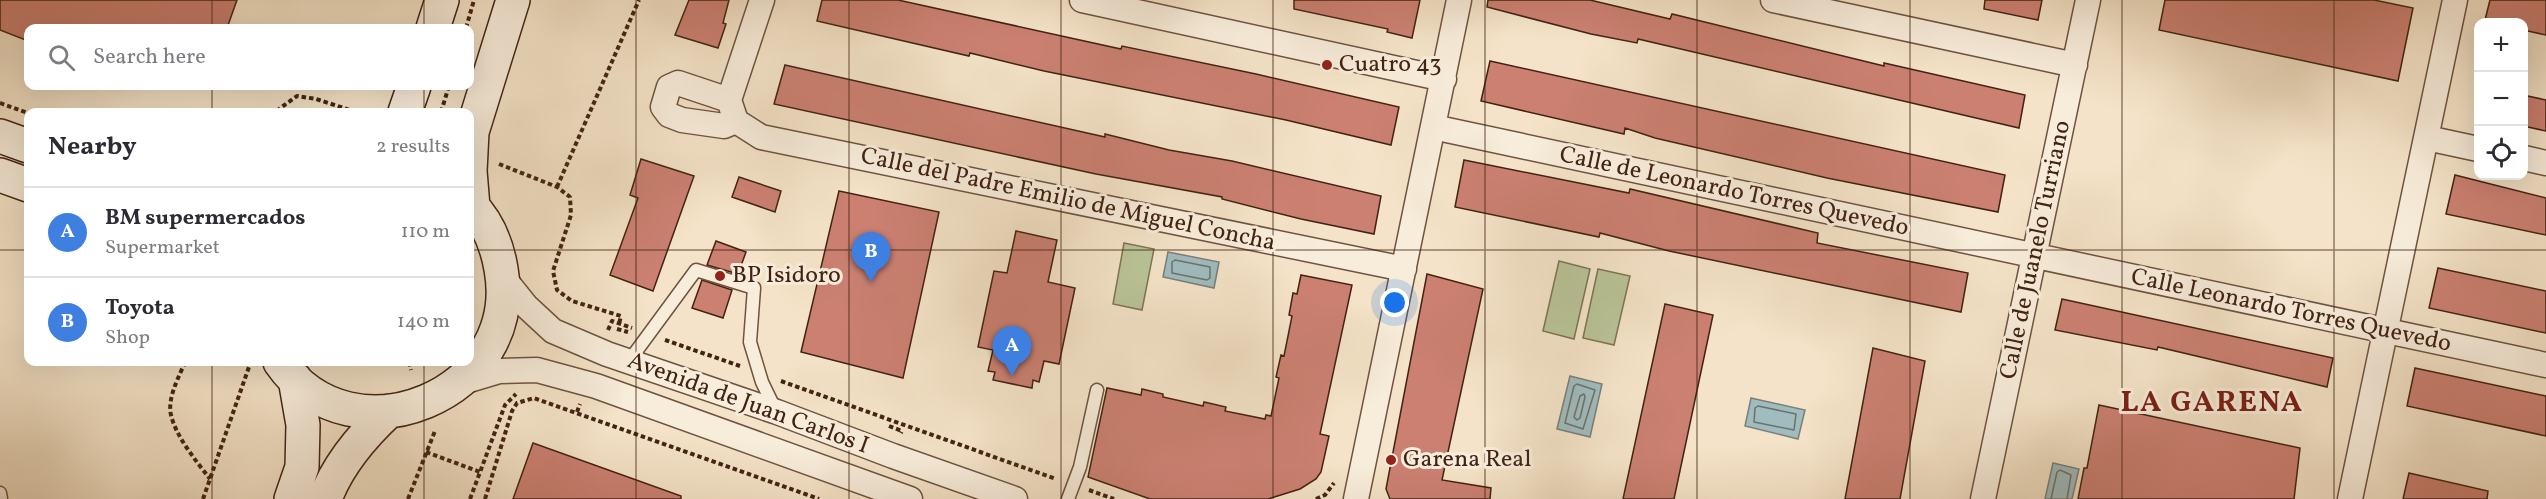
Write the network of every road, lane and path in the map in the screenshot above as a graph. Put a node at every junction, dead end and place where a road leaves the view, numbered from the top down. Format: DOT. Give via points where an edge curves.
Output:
graph roads {
  1 [pos="474,0"];
  2 [pos="513,0"];
  3 [pos="639,0"];
  4 [pos="762,0"];
  5 [pos="1082,0"];
  6 [pos="1459,0"];
  7 [pos="1773,0"];
  8 [pos="2088,0"];
  9 [pos="2455,0"];
  10 [pos="467,24"];
  11 [pos="2074,65"];
  12 [pos="1444,79"];
  13 [pos="413,90"];
  14 [pos="448,90"];
  15 [pos="0,103"];
  16 [pos="280,108"];
  17 [pos="344,108"];
  18 [pos="406,108"];
  19 [pos="442,108"];
  20 [pos="24,112"];
  21 [pos="474,126"];
  22 [pos="1433,127"];
  23 [pos="0,136"];
  24 [pos="2427,138"];
  25 [pos="24,145"];
  26 [pos="2474,147"];
  27 [pos="2528,159"];
  28 [pos="2546,163"];
  29 [pos="497,164"];
  30 [pos="0,175"];
  31 [pos="24,184"];
  32 [pos="557,187"];
  33 [pos="474,211"];
  34 [pos="2035,257"];
  35 [pos="1404,269"];
  36 [pos="502,276"];
  37 [pos="621,316"];
  38 [pos="2388,331"];
  39 [pos="629,361"];
  40 [pos="2546,365"];
  41 [pos="183,366"];
  42 [pos="410,366"];
  43 [pos="275,368"];
  44 [pos="411,370"];
  45 [pos="459,383"];
  46 [pos="1097,390"];
  47 [pos="526,392"];
  48 [pos="570,401"];
  49 [pos="587,408"];
  50 [pos="389,411"];
  51 [pos="777,412"];
  52 [pos="435,431"];
  53 [pos="426,452"];
  54 [pos="480,472"];
  55 [pos="210,480"];
  56 [pos="0,493"];
  57 [pos="1,499"];
  58 [pos="203,499"];
  59 [pos="291,499"];
  60 [pos="325,499"];
  61 [pos="408,499"];
  62 [pos="470,499"];
  63 [pos="485,499"];
  64 [pos="819,499"];
  65 [pos="910,499"];
  66 [pos="1015,499"];
  67 [pos="1068,499"];
  68 [pos="1356,499"];
  69 [pos="1983,499"];
  70 [pos="2350,499"];
  1 -- 10 [label="path"];
  2 -- 21 [label="street"];
  3 -- 32 [label="path"];
  4 -- 35 [label="street, Calle del Padre Emilio de Miguel Concha" via="732,111 761,137"];
  5 -- 12 [label="street"];
  6 -- 12 [label="street"];
  7 -- 11 [label="street"];
  8 -- 11 [label="street, Calle de Juanelo Turriano"];
  9 -- 24 [label="street"];
  11 -- 34 [label="street, Calle de Juanelo Turriano"];
  12 -- 22 [label="street"];
  13 -- 18 [label="street"];
  14 -- 19 [label="path"];
  15 -- 20 [label="path"];
  16 -- 17 [label="path" via="297,96"];
  22 -- 34 [label="street, Calle de Leonardo Torres Quevedo"];
  22 -- 35 [label="street"];
  23 -- 25 [label="street"];
  24 -- 26 [label="street"];
  24 -- 38 [label="street"];
  27 -- 28 [label="street"];
  29 -- 32 [label="path"];
  30 -- 31 [label="street"];
  32 -- 37 [label="path" via="570,197 571,215 553,271 557,290 572,301"];
  33 -- 36 [label="street" via="493,240"];
  34 -- 38 [label="street, Calle Leonardo Torres Quevedo"];
  34 -- 69 [label="street, Calle de Juanelo Turriano"];
  35 -- 68 [label="street"];
  36 -- 39 [label="street, Avenida de Juan Carlos I" via="553,331"];
  36 -- 45 [label="street" via="503,296 494,335 473,369"];
  38 -- 40 [label="street, Calle Leonardo Torres Quevedo"];
  38 -- 70 [label="street"];
  39 -- 51 [label="street, Avenida de Juan Carlos I"];
  39 -- 51 [label="lane" via="696,270 720,276 754,288 750,342 762,382"];
  41 -- 55 [label="path" via="174,389 171,415 186,446"];
  42 -- 44 [label="path"];
  43 -- 50 [label="street" via="339,405 355,410"];
  43 -- 55 [label="path"];
  43 -- 59 [label="street" via="303,425 302,467"];
  45 -- 50 [label="street" via="426,403"];
  45 -- 65 [label="street, Avenida de Juan Carlos I" via="499,371 537,370 596,386"];
  46 -- 67 [label="lane" via="1080,467"];
  47 -- 54 [label="path" via="518,392 505,405"];
  48 -- 49 [label="path"];
  50 -- 60 [label="street" via="363,435 332,481"];
  51 -- 66 [label="street, Avenida de Juan Carlos I"];
  52 -- 53 [label="path"];
  53 -- 54 [label="path"];
  53 -- 61 [label="path"];
  54 -- 62 [label="path"];
  55 -- 58 [label="path"];
  56 -- 57 [label="lane"];
  63 -- 64 [label="path" via="512,411 517,403 534,398"];
}
